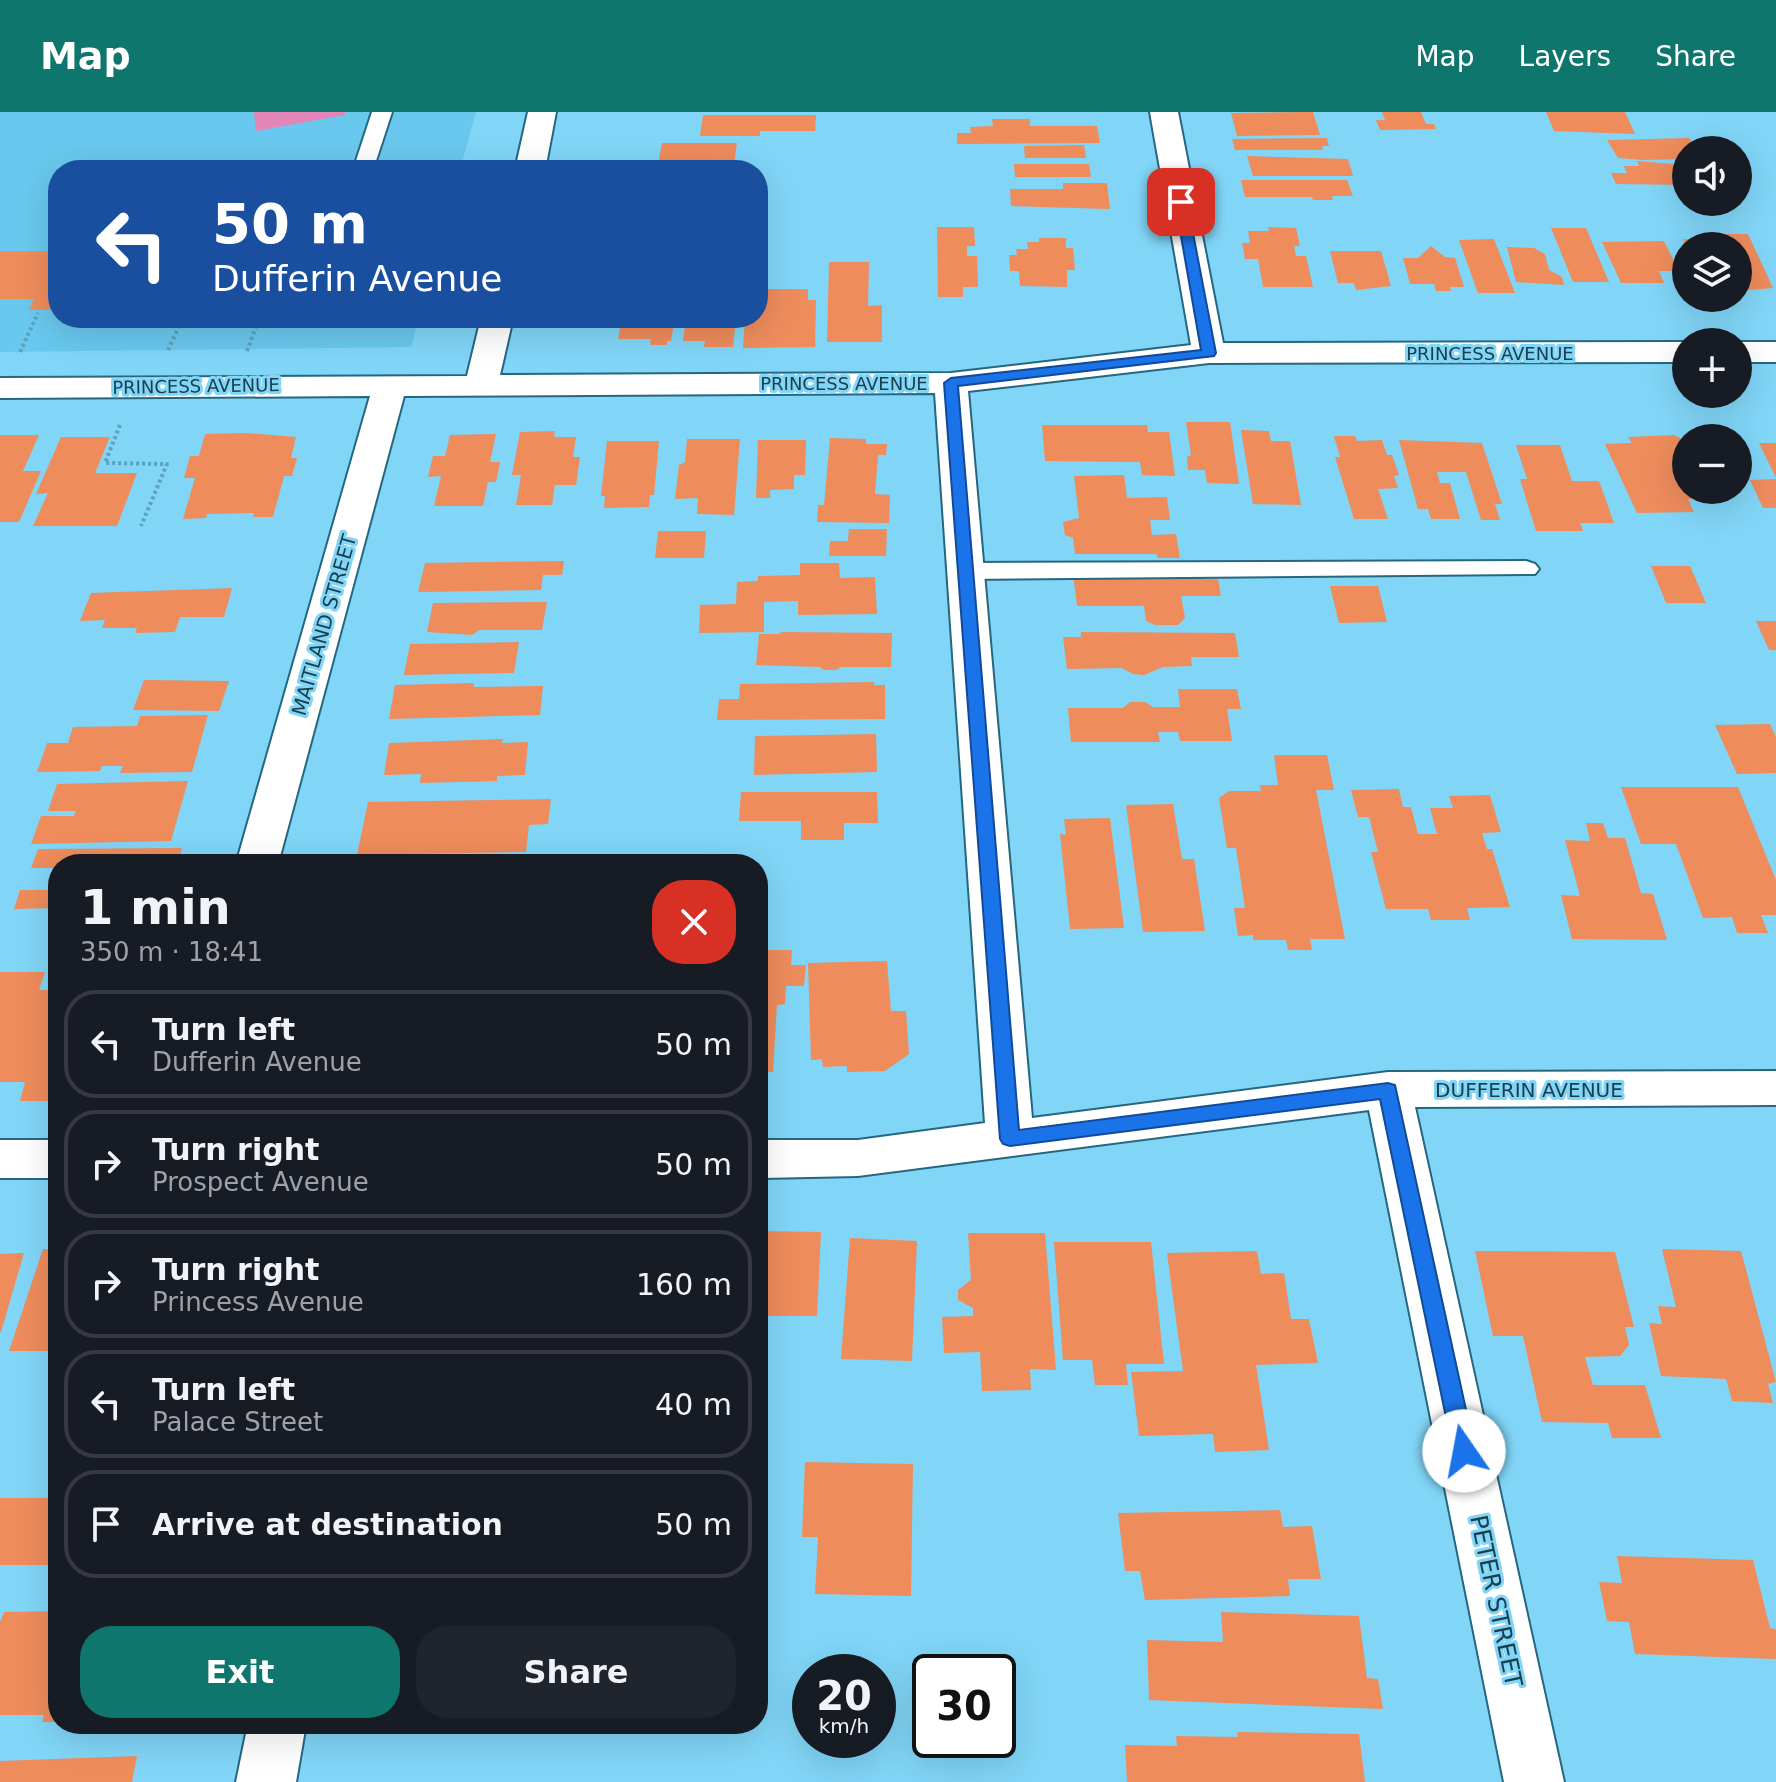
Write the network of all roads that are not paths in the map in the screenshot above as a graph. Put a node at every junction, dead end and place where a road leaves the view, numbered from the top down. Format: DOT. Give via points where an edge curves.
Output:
graph roads {
  1 [pos="382,112"];
  2 [pos="542,112"];
  3 [pos="1164,112"];
  4 [pos="366,160"];
  5 [pos="532,160"];
  6 [pos="495,328"];
  7 [pos="1672,352"];
  8 [pos="1752,352"];
  9 [pos="1776,352"];
  10 [pos="1209,353"];
  11 [pos="951,383"];
  12 [pos="481,385"];
  13 [pos="390,386"];
  14 [pos="0,388"];
  15 [pos="1526,569"];
  16 [pos="965,571"];
  17 [pos="260,854"];
  18 [pos="1776,1088"];
  19 [pos="1388,1090"];
  20 [pos="1010,1139"];
  21 [pos="0,1159"];
  22 [pos="48,1159"];
  23 [pos="768,1159"];
  24 [pos="275,1734"];
  25 [pos="266,1782"];
  26 [pos="1534,1782"];
  1 -- 4 [label="lane"];
  2 -- 5 [label="street"];
  3 -- 10 [label="street"];
  6 -- 12 [label="street"];
  7 -- 10 [label="street, PRINCESS AVENUE"];
  8 -- 9 [label="street"];
  10 -- 11 [label="street, PRINCESS AVENUE"];
  11 -- 12 [label="street, PRINCESS AVENUE"];
  11 -- 16 [label="street"];
  12 -- 13 [label="street, PRINCESS AVENUE"];
  13 -- 14 [label="street, PRINCESS AVENUE"];
  13 -- 17 [label="street, MAITLAND STREET"];
  15 -- 16 [label="lane"];
  16 -- 20 [label="street"];
  18 -- 19 [label="street, DUFFERIN AVENUE"];
  19 -- 20 [label="street, DUFFERIN AVENUE"];
  19 -- 26 [label="street, PETER STREET"];
  20 -- 23 [label="street, DUFFERIN AVENUE" via="858,1158"];
  21 -- 22 [label="street"];
  24 -- 25 [label="street"];
}
